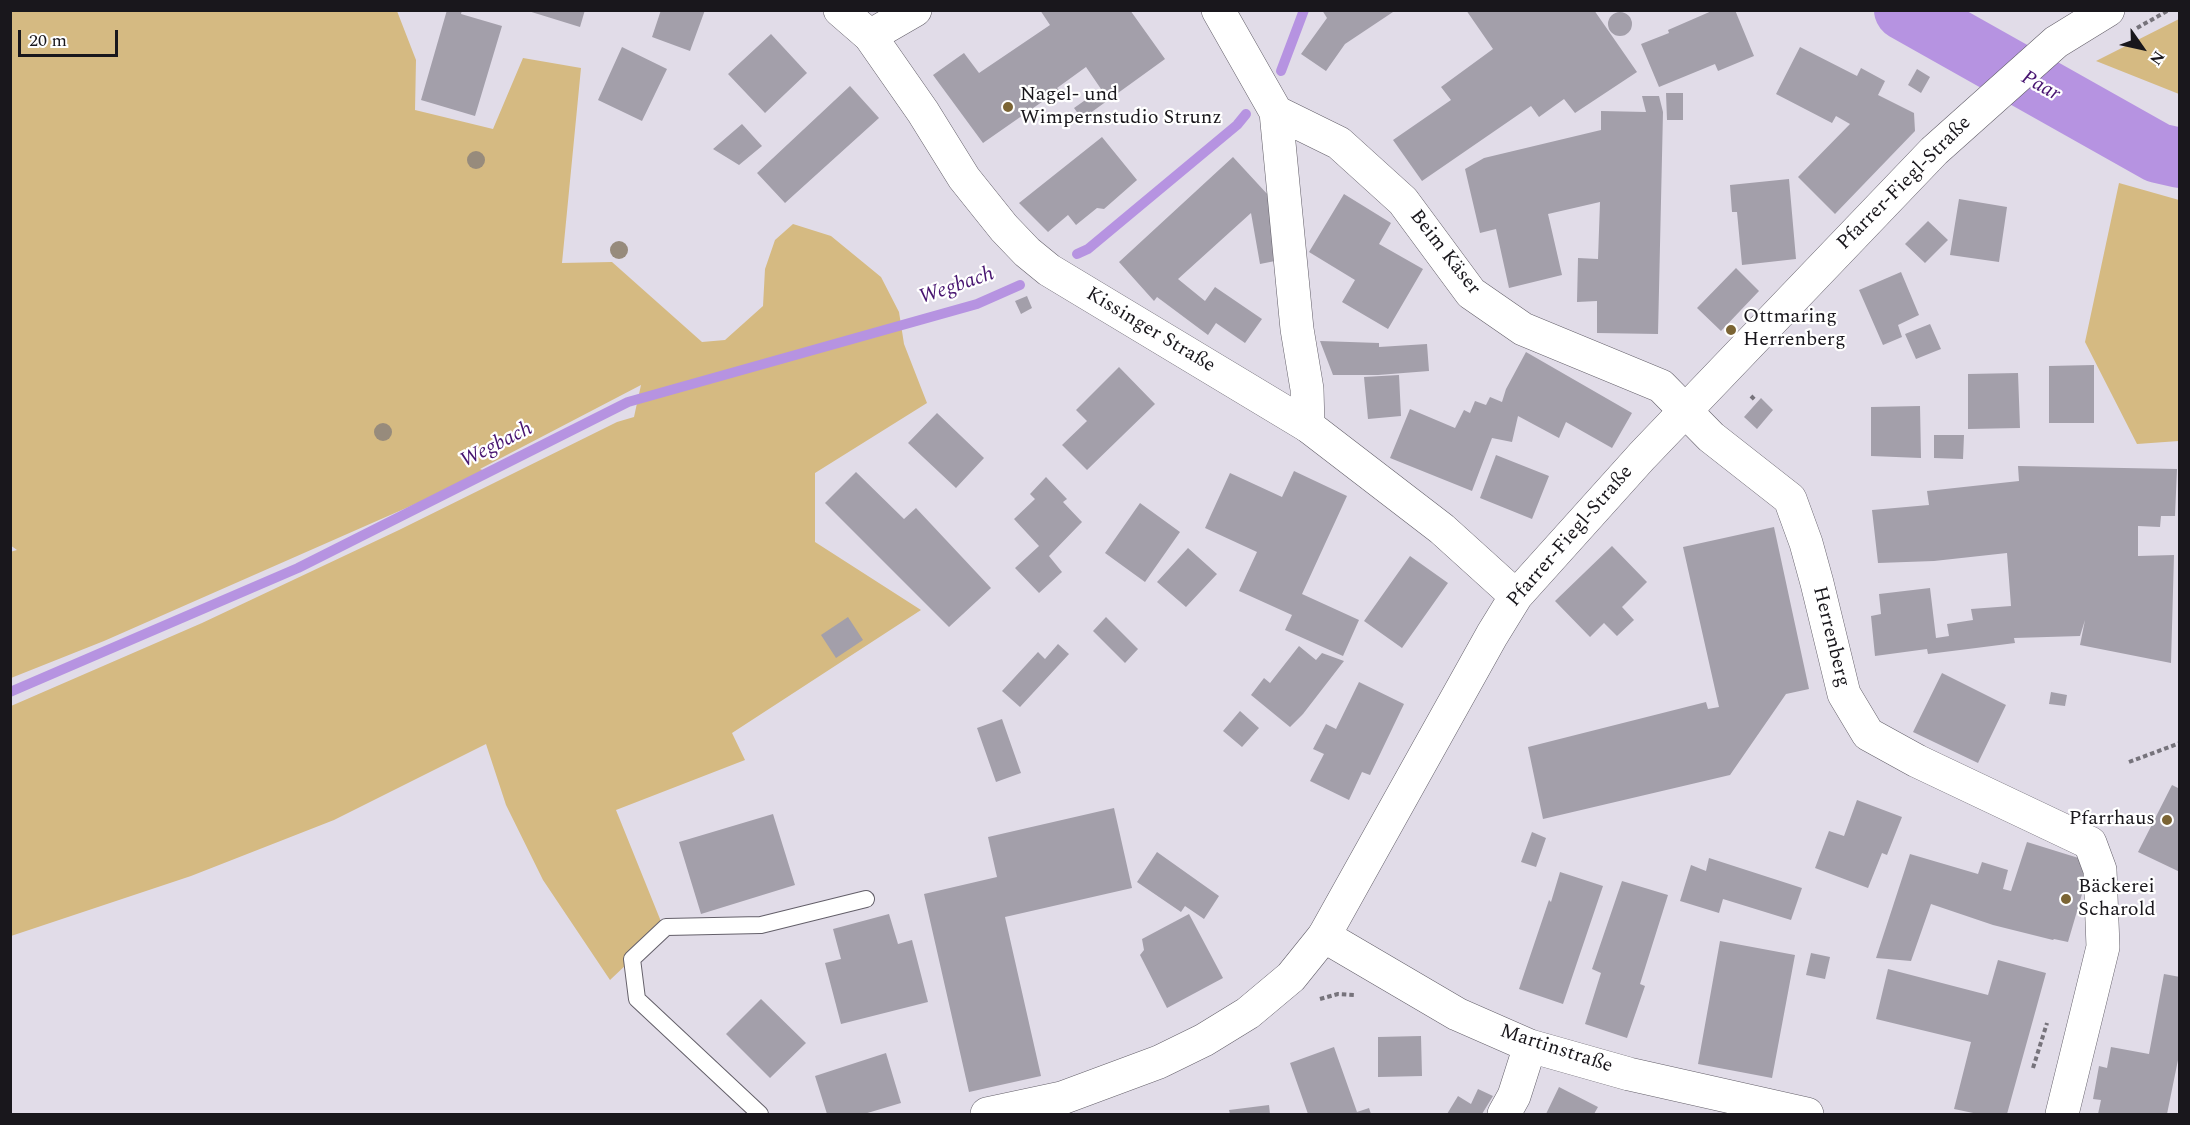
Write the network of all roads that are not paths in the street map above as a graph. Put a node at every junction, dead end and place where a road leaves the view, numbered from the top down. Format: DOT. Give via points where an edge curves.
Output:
graph roads {
  1 [pos="840,10"];
  2 [pos="915,10"];
  3 [pos="1218,10"];
  4 [pos="2108,10"];
  5 [pos="870,36"];
  6 [pos="1276,112"];
  7 [pos="1687,410"];
  8 [pos="1308,426"];
  9 [pos="1516,596"];
  10 [pos="866,899"];
  11 [pos="1324,936"];
  12 [pos="1530,1046"];
  13 [pos="760,1114"];
  14 [pos="987,1114"];
  15 [pos="1504,1114"];
  16 [pos="1807,1114"];
  17 [pos="2062,1114"];
  1 -- 5 [label="street, Kissinger Straße"];
  2 -- 5 [label="street"];
  3 -- 6 [label="street"];
  4 -- 7 [label="street, Pfarrer-Fiegl-Straße" via="2056,42 1934,151"];
  5 -- 8 [label="street, Kissinger Straße" via="964,178 1027,252 1049,270"];
  6 -- 7 [label="street, Beim Käser" via="1339,143 1404,201 1471,293 1523,329 1661,386"];
  6 -- 8 [label="street"];
  7 -- 9 [label="street, Pfarrer-Fiegl-Straße"];
  7 -- 17 [label="street, Herrenberg" via="1711,438 1790,498 1812,563 1844,694 1868,734 2090,843 2100,870 2103,947"];
  8 -- 9 [label="street, Kissinger Straße" via="1442,529"];
  9 -- 11 [label="street, Pfarrer-Fiegl-Straße"];
  10 -- 13 [label="lane" via="761,925 666,927 632,959 637,999"];
  11 -- 12 [label="street, Martinstraße" via="1457,1014"];
  11 -- 14 [label="street, Pfarrer-Fiegl-Straße" via="1291,977 1248,1013 1204,1040 1160,1062 1062,1098"];
  12 -- 15 [label="street"];
  12 -- 16 [label="street, Martinstraße" via="1629,1074"];
}
